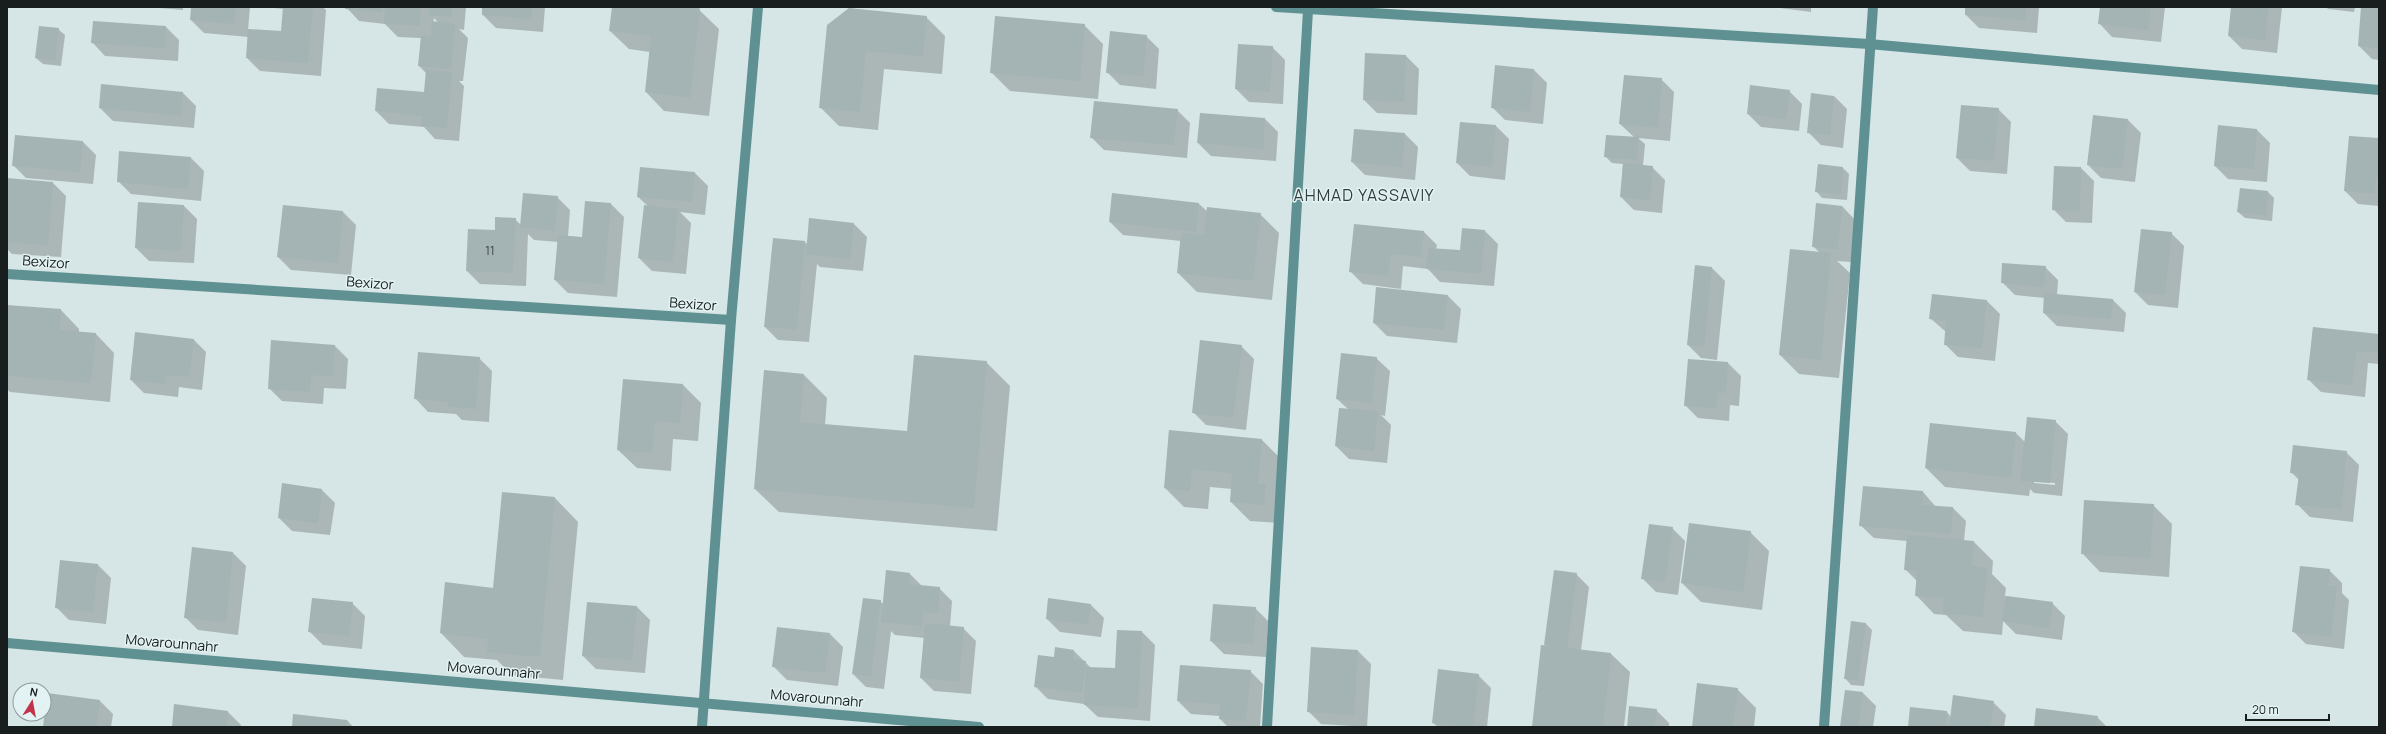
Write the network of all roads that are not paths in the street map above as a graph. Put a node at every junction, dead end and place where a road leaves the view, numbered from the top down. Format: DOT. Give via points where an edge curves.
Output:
graph roads {
  1 [pos="758,7"];
  2 [pos="1276,7"];
  3 [pos="1873,7"];
  4 [pos="1308,10"];
  5 [pos="1869,44"];
  6 [pos="2379,90"];
  7 [pos="7,274"];
  8 [pos="731,320"];
  9 [pos="7,643"];
  10 [pos="704,702"];
  11 [pos="702,727"];
  12 [pos="979,727"];
  13 [pos="1266,727"];
  14 [pos="1824,727"];
  1 -- 8 [label="street"];
  2 -- 4 [label="street"];
  3 -- 5 [label="street"];
  4 -- 5 [label="street"];
  4 -- 13 [label="street"];
  5 -- 6 [label="street"];
  5 -- 14 [label="street"];
  7 -- 8 [label="street, Bexizor"];
  8 -- 10 [label="street"];
  9 -- 10 [label="street, Movarounnahr"];
  10 -- 11 [label="street"];
  10 -- 12 [label="street, Movarounnahr"];
}
